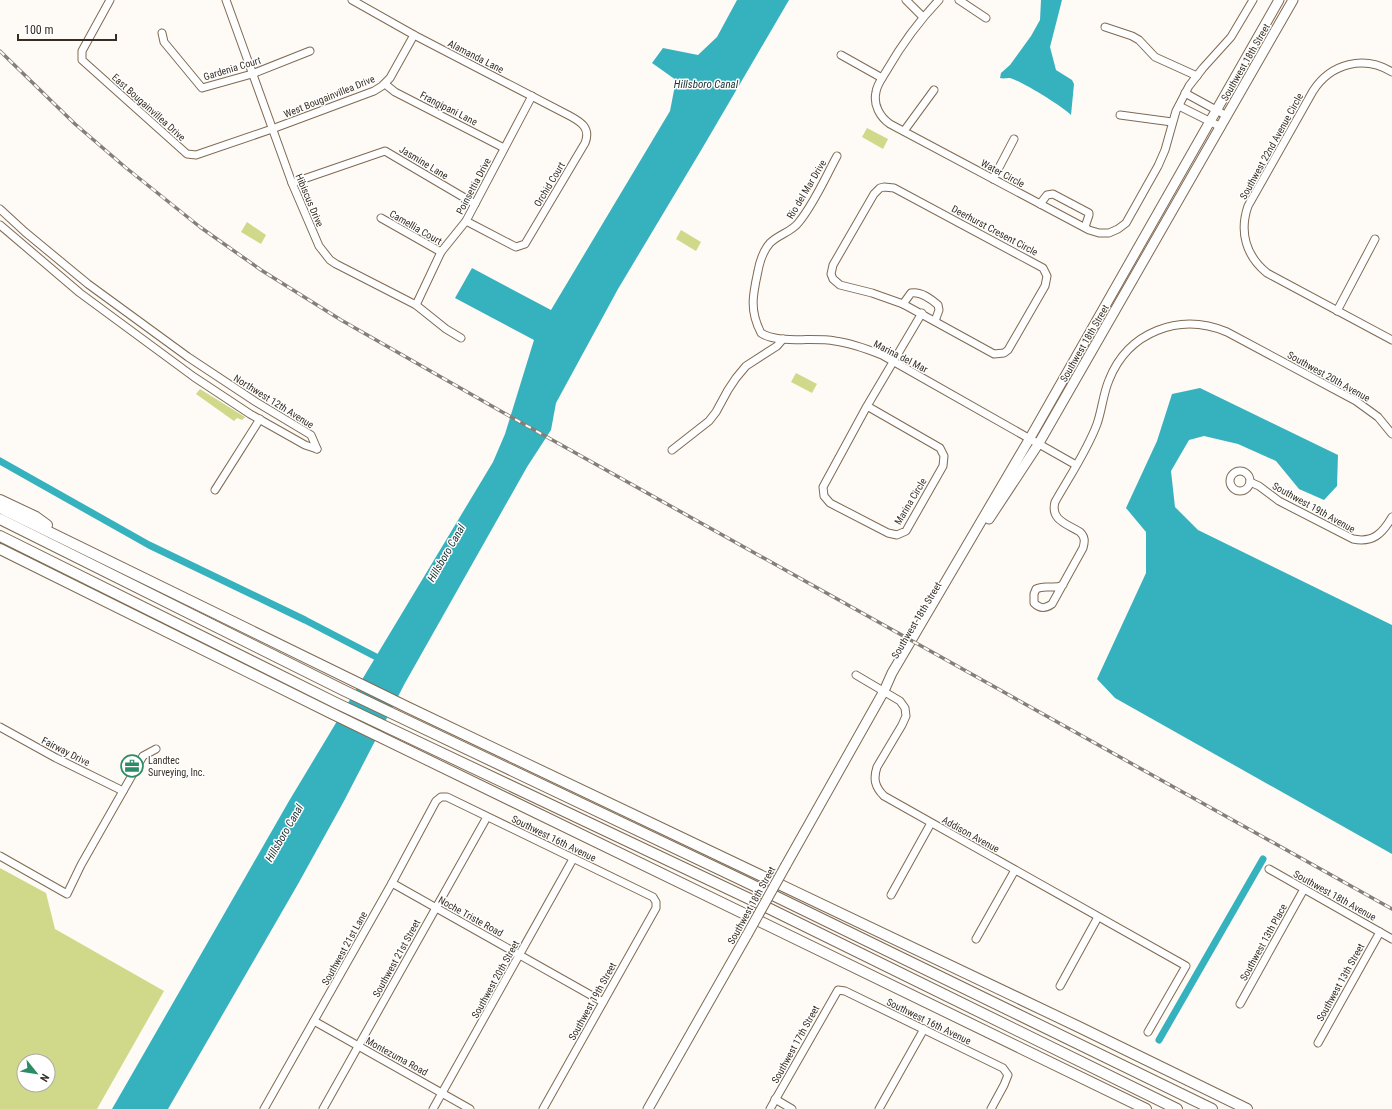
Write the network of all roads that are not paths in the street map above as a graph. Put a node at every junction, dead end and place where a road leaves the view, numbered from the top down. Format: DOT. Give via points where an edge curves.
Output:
graph roads {
  1 [pos="110,0"];
  2 [pos="226,0"];
  3 [pos="352,0"];
  4 [pos="906,0"];
  5 [pos="939,0"];
  6 [pos="959,0"];
  7 [pos="1253,0"];
  8 [pos="1279,0"];
  9 [pos="1293,0"];
  10 [pos="923,17"];
  11 [pos="986,18"];
  12 [pos="1105,27"];
  13 [pos="162,33"];
  14 [pos="414,34"];
  15 [pos="310,51"];
  16 [pos="841,55"];
  17 [pos="1392,72"];
  18 [pos="252,74"];
  19 [pos="1197,76"];
  20 [pos="882,78"];
  21 [pos="385,84"];
  22 [pos="934,90"];
  23 [pos="1186,93"];
  24 [pos="532,96"];
  25 [pos="1179,106"];
  26 [pos="1217,111"];
  27 [pos="1120,115"];
  28 [pos="1227,116"];
  29 [pos="1172,122"];
  30 [pos="1211,122"];
  31 [pos="1221,127"];
  32 [pos="272,129"];
  33 [pos="904,131"];
  34 [pos="587,133"];
  35 [pos="1014,139"];
  36 [pos="504,148"];
  37 [pos="837,156"];
  38 [pos="993,179"];
  39 [pos="292,183"];
  40 [pos="475,204"];
  41 [pos="1040,204"];
  42 [pos="0,209"];
  43 [pos="381,218"];
  44 [pos="466,221"];
  45 [pos="0,225"];
  46 [pos="1085,227"];
  47 [pos="1375,239"];
  48 [pos="441,252"];
  49 [pos="88,284"];
  50 [pos="80,293"];
  51 [pos="904,304"];
  52 [pos="416,305"];
  53 [pos="1337,311"];
  54 [pos="754,313"];
  55 [pos="922,313"];
  56 [pos="935,321"];
  57 [pos="461,338"];
  58 [pos="783,339"];
  59 [pos="1392,340"];
  60 [pos="895,362"];
  61 [pos="867,406"];
  62 [pos="260,420"];
  63 [pos="1392,434"];
  64 [pos="1030,438"];
  65 [pos="1039,443"];
  66 [pos="672,450"];
  67 [pos="1076,464"];
  68 [pos="1250,482"];
  69 [pos="215,490"];
  70 [pos="0,500"];
  71 [pos="0,508"];
  72 [pos="0,519"];
  73 [pos="1390,520"];
  74 [pos="0,536"];
  75 [pos="73,544"];
  76 [pos="0,549"];
  77 [pos="1063,584"];
  78 [pos="856,675"];
  79 [pos="884,691"];
  80 [pos="0,727"];
  81 [pos="156,749"];
  82 [pos="123,792"];
  83 [pos="441,797"];
  84 [pos="487,817"];
  85 [pos="931,823"];
  86 [pos="0,856"];
  87 [pos="574,859"];
  88 [pos="1269,869"];
  89 [pos="1015,870"];
  90 [pos="392,883"];
  91 [pos="1304,889"];
  92 [pos="891,895"];
  93 [pos="656,902"];
  94 [pos="436,908"];
  95 [pos="1098,917"];
  96 [pos="1380,932"];
  97 [pos="976,939"];
  98 [pos="1392,939"];
  99 [pos="520,955"];
  100 [pos="1060,986"];
  101 [pos="838,990"];
  102 [pos="603,1002"];
  103 [pos="1240,1004"];
  104 [pos="314,1021"];
  105 [pos="924,1029"];
  106 [pos="1148,1032"];
  107 [pos="1318,1043"];
  108 [pos="358,1046"];
  109 [pos="442,1093"];
  110 [pos="775,1099"];
  111 [pos="1134,1103"];
  112 [pos="264,1109"];
  113 [pos="323,1109"];
  114 [pos="433,1109"];
  115 [pos="470,1109"];
  116 [pos="543,1109"];
  117 [pos="648,1109"];
  118 [pos="770,1109"];
  119 [pos="792,1109"];
  120 [pos="879,1109"];
  121 [pos="991,1109"];
  122 [pos="1146,1109"];
  123 [pos="1149,1109"];
  124 [pos="1177,1109"];
  125 [pos="1212,1109"];
  126 [pos="1247,1109"];
  1 -- 32 [label="street, East Bougainvillea Drive" via="82,50 82,60 187,154 196,156"];
  2 -- 18 [label="street, Hibiscus Drive"];
  3 -- 14 [label="street, Alamanda Lane"];
  4 -- 10 [label="street"];
  5 -- 10 [label="street, Water Circle"];
  6 -- 11 [label="street"];
  7 -- 19 [label="street, Water Circle" via="1231,37"];
  8 -- 26 [label="main road, Southwest 18th Street"];
  9 -- 28 [label="main road, Southwest 18th Street"];
  10 -- 20 [label="street, Water Circle" via="905,39"];
  12 -- 19 [label="street" via="1132,36 1156,57"];
  13 -- 18 [label="street, Gardenia Court" via="164,42 202,88"];
  14 -- 21 [label="street, West Bougainvillea Drive"];
  14 -- 24 [label="street, Alamanda Lane"];
  15 -- 18 [label="street, Gardenia Court"];
  16 -- 20 [label="street"];
  17 -- 53 [label="street, Southwest 22nd Avenue Circle" via="1379,65 1358,63 1338,68 1321,80 1248,206 1244,219 1247,246 1262,269"];
  18 -- 32 [label="street, Hibiscus Drive"];
  19 -- 23 [label="street, Water Circle"];
  20 -- 33 [label="street, Water Circle" via="875,96 878,112 886,121"];
  21 -- 32 [label="street, West Bougainvillea Drive" via="374,91"];
  21 -- 36 [label="street, Frangipani Lane" via="395,92"];
  22 -- 33 [label="street"];
  23 -- 25 [label="street, Water Circle"];
  23 -- 26 [label="street"];
  24 -- 34 [label="street, Alamanda Lane" via="580,122 587,129"];
  24 -- 36 [label="street, Poinsettia Drive"];
  25 -- 29 [label="street, Water Circle"];
  25 -- 30 [label="street"];
  26 -- 28 [label="street"];
  26 -- 30 [label="main road, Southwest 18th Street"];
  27 -- 29 [label="street"];
  28 -- 31 [label="main road, Southwest 18th Street"];
  29 -- 46 [label="street, Water Circle" via="1158,166 1126,223 1114,231 1104,233 1094,232"];
  30 -- 31 [label="street"];
  30 -- 64 [label="main road, Southwest 18th Street"];
  31 -- 65 [label="main road, Southwest 18th Street"];
  32 -- 39 [label="street, Hibiscus Drive"];
  33 -- 38 [label="street, Water Circle"];
  34 -- 44 [label="street, Orchid Court" via="586,143 525,244 516,247"];
  35 -- 38 [label="street"];
  36 -- 40 [label="street, Poinsettia Drive"];
  37 -- 54 [label="street, Rio del Mar Drive" via="798,224 773,240 764,252 753,292"];
  38 -- 41 [label="street, Water Circle"];
  39 -- 40 [label="street, Jasmine Lane" via="385,151"];
  39 -- 52 [label="street, Hibiscus Drive" via="319,246 330,260"];
  40 -- 44 [label="street, Poinsettia Drive"];
  41 -- 46 [label="street, Water Circle"];
  41 -- 46 [label="street" via="1047,195 1053,194 1089,213"];
  42 -- 49 [label="street, Northwest 12th Avenue"];
  43 -- 48 [label="street, Camellia Court"];
  44 -- 48 [label="street, Poinsettia Drive"];
  45 -- 50 [label="street, Northwest 12th Avenue"];
  47 -- 53 [label="street"];
  48 -- 52 [label="street, Poinsettia Drive"];
  49 -- 50 [label="street"];
  49 -- 62 [label="street, Northwest 12th Avenue" via="201,367 312,435 317,449"];
  50 -- 62 [label="street, Northwest 12th Avenue" via="194,377"];
  51 -- 55 [label="street, Deerhurst Cresent Circle"];
  51 -- 56 [label="street" via="911,293 916,292 933,300 939,310"];
  51 -- 56 [label="street, Deerhurst Cresent Circle" via="872,292 840,285 831,274 833,265 874,194 884,187 894,188 1039,265 1046,272 1045,286 1011,346 1004,353 994,354"];
  52 -- 57 [label="street, Hibiscus Drive"];
  53 -- 59 [label="street, Southwest 22nd Avenue Circle"];
  54 -- 58 [label="street, Marina del Mar" via="761,333"];
  55 -- 56 [label="street, Deerhurst Cresent Circle"];
  55 -- 60 [label="street, Marina Circle"];
  58 -- 60 [label="street, Marina del Mar" via="835,341 865,348"];
  58 -- 66 [label="street" via="777,346 746,366 709,421"];
  60 -- 61 [label="street, Marina Circle"];
  60 -- 64 [label="street, Marina del Mar"];
  61 -- 61 [label="street, Marina Circle" via="824,482 823,491 830,503 888,533 897,535 906,531 943,466 944,456 940,448"];
  62 -- 69 [label="street"];
  63 -- 67 [label="street, Southwest 20th Avenue" via="1378,417 1356,401 1227,332 1206,325 1178,325 1150,334 1122,356 1106,388 1097,424"];
  64 -- 65 [label="street, Marina del Mar"];
  64 -- 79 [label="main road, Southwest 18th Street" via="892,673"];
  65 -- 67 [label="street"];
  65 -- 79 [label="main road, Southwest 18th Street" via="985,525 897,674"];
  67 -- 77 [label="street" via="1053,508 1059,520 1080,532 1084,538 1084,548"];
  68 -- 73 [label="street, Southwest 19th Avenue" via="1279,501 1352,540 1372,538 1384,531"];
  70 -- 75 [label="highway" via="36,517"];
  71 -- 75 [label="highway"];
  72 -- 125 [label="highway" via="343,690 752,884"];
  74 -- 124 [label="highway" via="336,703 756,902"];
  75 -- 126 [label="highway" via="407,707"];
  76 -- 111 [label="highway" via="388,741"];
  78 -- 79 [label="street, Addison Avenue"];
  79 -- 85 [label="street, Addison Avenue" via="900,701 905,708 906,716 877,767 876,786 889,800"];
  79 -- 117 [label="main road, Southwest 18th Street, bridge"];
  80 -- 82 [label="street, Fairway Drive"];
  81 -- 82 [label="street" via="142,756"];
  82 -- 86 [label="street" via="67,894"];
  83 -- 84 [label="street, Southwest 16th Avenue" via="447,797"];
  83 -- 90 [label="street, Southwest 21st Lane" via="436,801"];
  84 -- 87 [label="street, Southwest 16th Avenue"];
  84 -- 94 [label="street, Southwest 21st Street"];
  85 -- 89 [label="street, Addison Avenue"];
  85 -- 92 [label="street"];
  87 -- 93 [label="street, Southwest 16th Avenue" via="653,898"];
  87 -- 99 [label="street, Southwest 20th Street"];
  88 -- 91 [label="street, Southwest 18th Avenue"];
  89 -- 95 [label="street, Addison Avenue"];
  89 -- 97 [label="street"];
  90 -- 94 [label="street, Noche Triste Road"];
  90 -- 104 [label="street, Southwest 21st Lane"];
  91 -- 96 [label="street, Southwest 18th Avenue"];
  91 -- 103 [label="street, Southwest 13th Place"];
  93 -- 102 [label="street, Southwest 19th Street" via="656,908"];
  94 -- 99 [label="street, Noche Triste Road"];
  94 -- 108 [label="street, Southwest 21st Street"];
  95 -- 100 [label="street"];
  95 -- 106 [label="street, Addison Avenue" via="1186,966"];
  96 -- 98 [label="street, Southwest 18th Avenue"];
  96 -- 107 [label="street, Southwest 13th Street"];
  99 -- 102 [label="street, Noche Triste Road"];
  99 -- 109 [label="street, Southwest 20th Street"];
  101 -- 105 [label="street, Southwest 16th Avenue"];
  101 -- 110 [label="street, Southwest 17th Street"];
  102 -- 116 [label="street, Southwest 19th Street"];
  104 -- 108 [label="street, Montezuma Road"];
  104 -- 112 [label="street, Southwest 21st Lane"];
  105 -- 120 [label="street"];
  105 -- 121 [label="street, Southwest 16th Avenue" via="1003,1068 1008,1075"];
  108 -- 109 [label="street, Montezuma Road"];
  108 -- 113 [label="street, Southwest 21st Street"];
  109 -- 114 [label="street, Southwest 20th Street"];
  109 -- 115 [label="street, Montezuma Road"];
  110 -- 118 [label="street, Southwest 17th Street"];
  110 -- 119 [label="street"];
  111 -- 122 [label="highway"];
  111 -- 123 [label="highway"];
}
